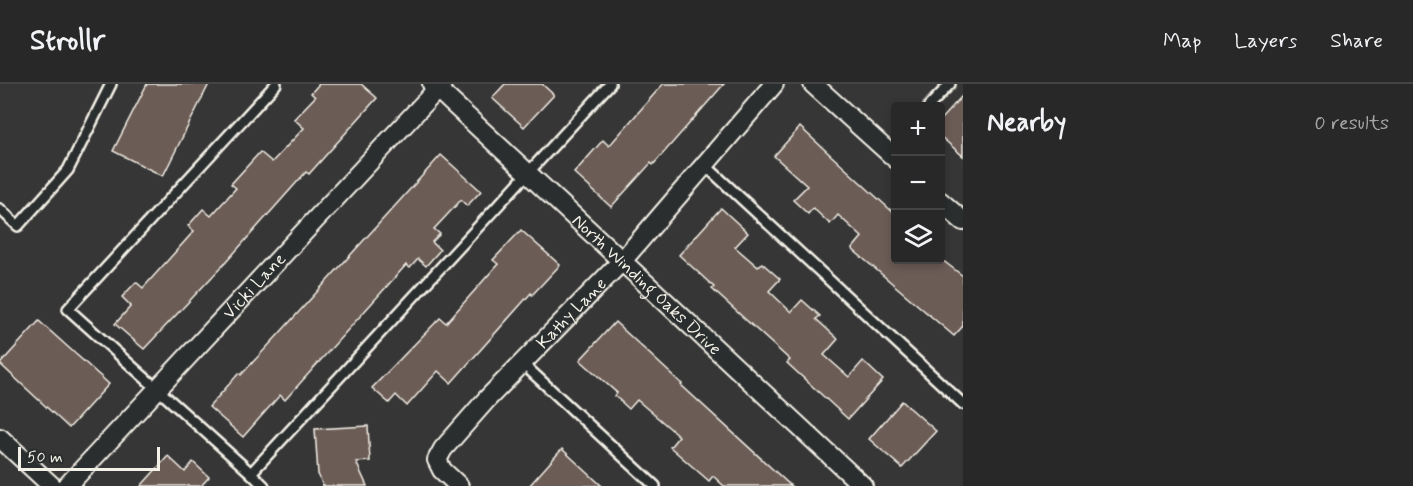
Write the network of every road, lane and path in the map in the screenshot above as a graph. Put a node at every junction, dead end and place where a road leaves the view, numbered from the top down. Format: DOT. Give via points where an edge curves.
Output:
graph roads {
  1 [pos="111,84"];
  2 [pos="276,84"];
  3 [pos="610,84"];
  4 [pos="774,84"];
  5 [pos="813,84"];
  6 [pos="950,84"];
  7 [pos="437,86"];
  8 [pos="933,102"];
  9 [pos="891,150"];
  10 [pos="705,165"];
  11 [pos="527,172"];
  12 [pos="945,205"];
  13 [pos="0,209"];
  14 [pos="963,221"];
  15 [pos="622,261"];
  16 [pos="522,363"];
  17 [pos="157,388"];
  18 [pos="963,404"];
  19 [pos="0,438"];
  20 [pos="250,473"];
  21 [pos="52,486"];
  22 [pos="67,486"];
  23 [pos="264,486"];
  24 [pos="459,486"];
  25 [pos="655,486"];
  26 [pos="863,486"];
  1 -- 13 [label="lane" via="68,170 18,226"];
  2 -- 17 [label="lane" via="68,309"];
  3 -- 11 [label="lane"];
  4 -- 10 [label="street, Kathy Lane"];
  5 -- 9 [label="street"];
  6 -- 8 [label="lane"];
  7 -- 11 [label="street, North Winding Oaks Drive"];
  7 -- 17 [label="street, Vicki Lane"];
  10 -- 15 [label="street, Kathy Lane"];
  10 -- 18 [label="lane"];
  11 -- 15 [label="street, North Winding Oaks Drive"];
  11 -- 20 [label="lane"];
  12 -- 14 [label="street"];
  15 -- 16 [label="street, Kathy Lane"];
  15 -- 26 [label="street, North Winding Oaks Drive"];
  16 -- 24 [label="street, Kathy Lane" via="437,460"];
  16 -- 25 [label="lane"];
  17 -- 20 [label="lane"];
  17 -- 22 [label="street, Vicki Lane"];
  19 -- 21 [label="street"];
  20 -- 23 [label="lane"];
}
